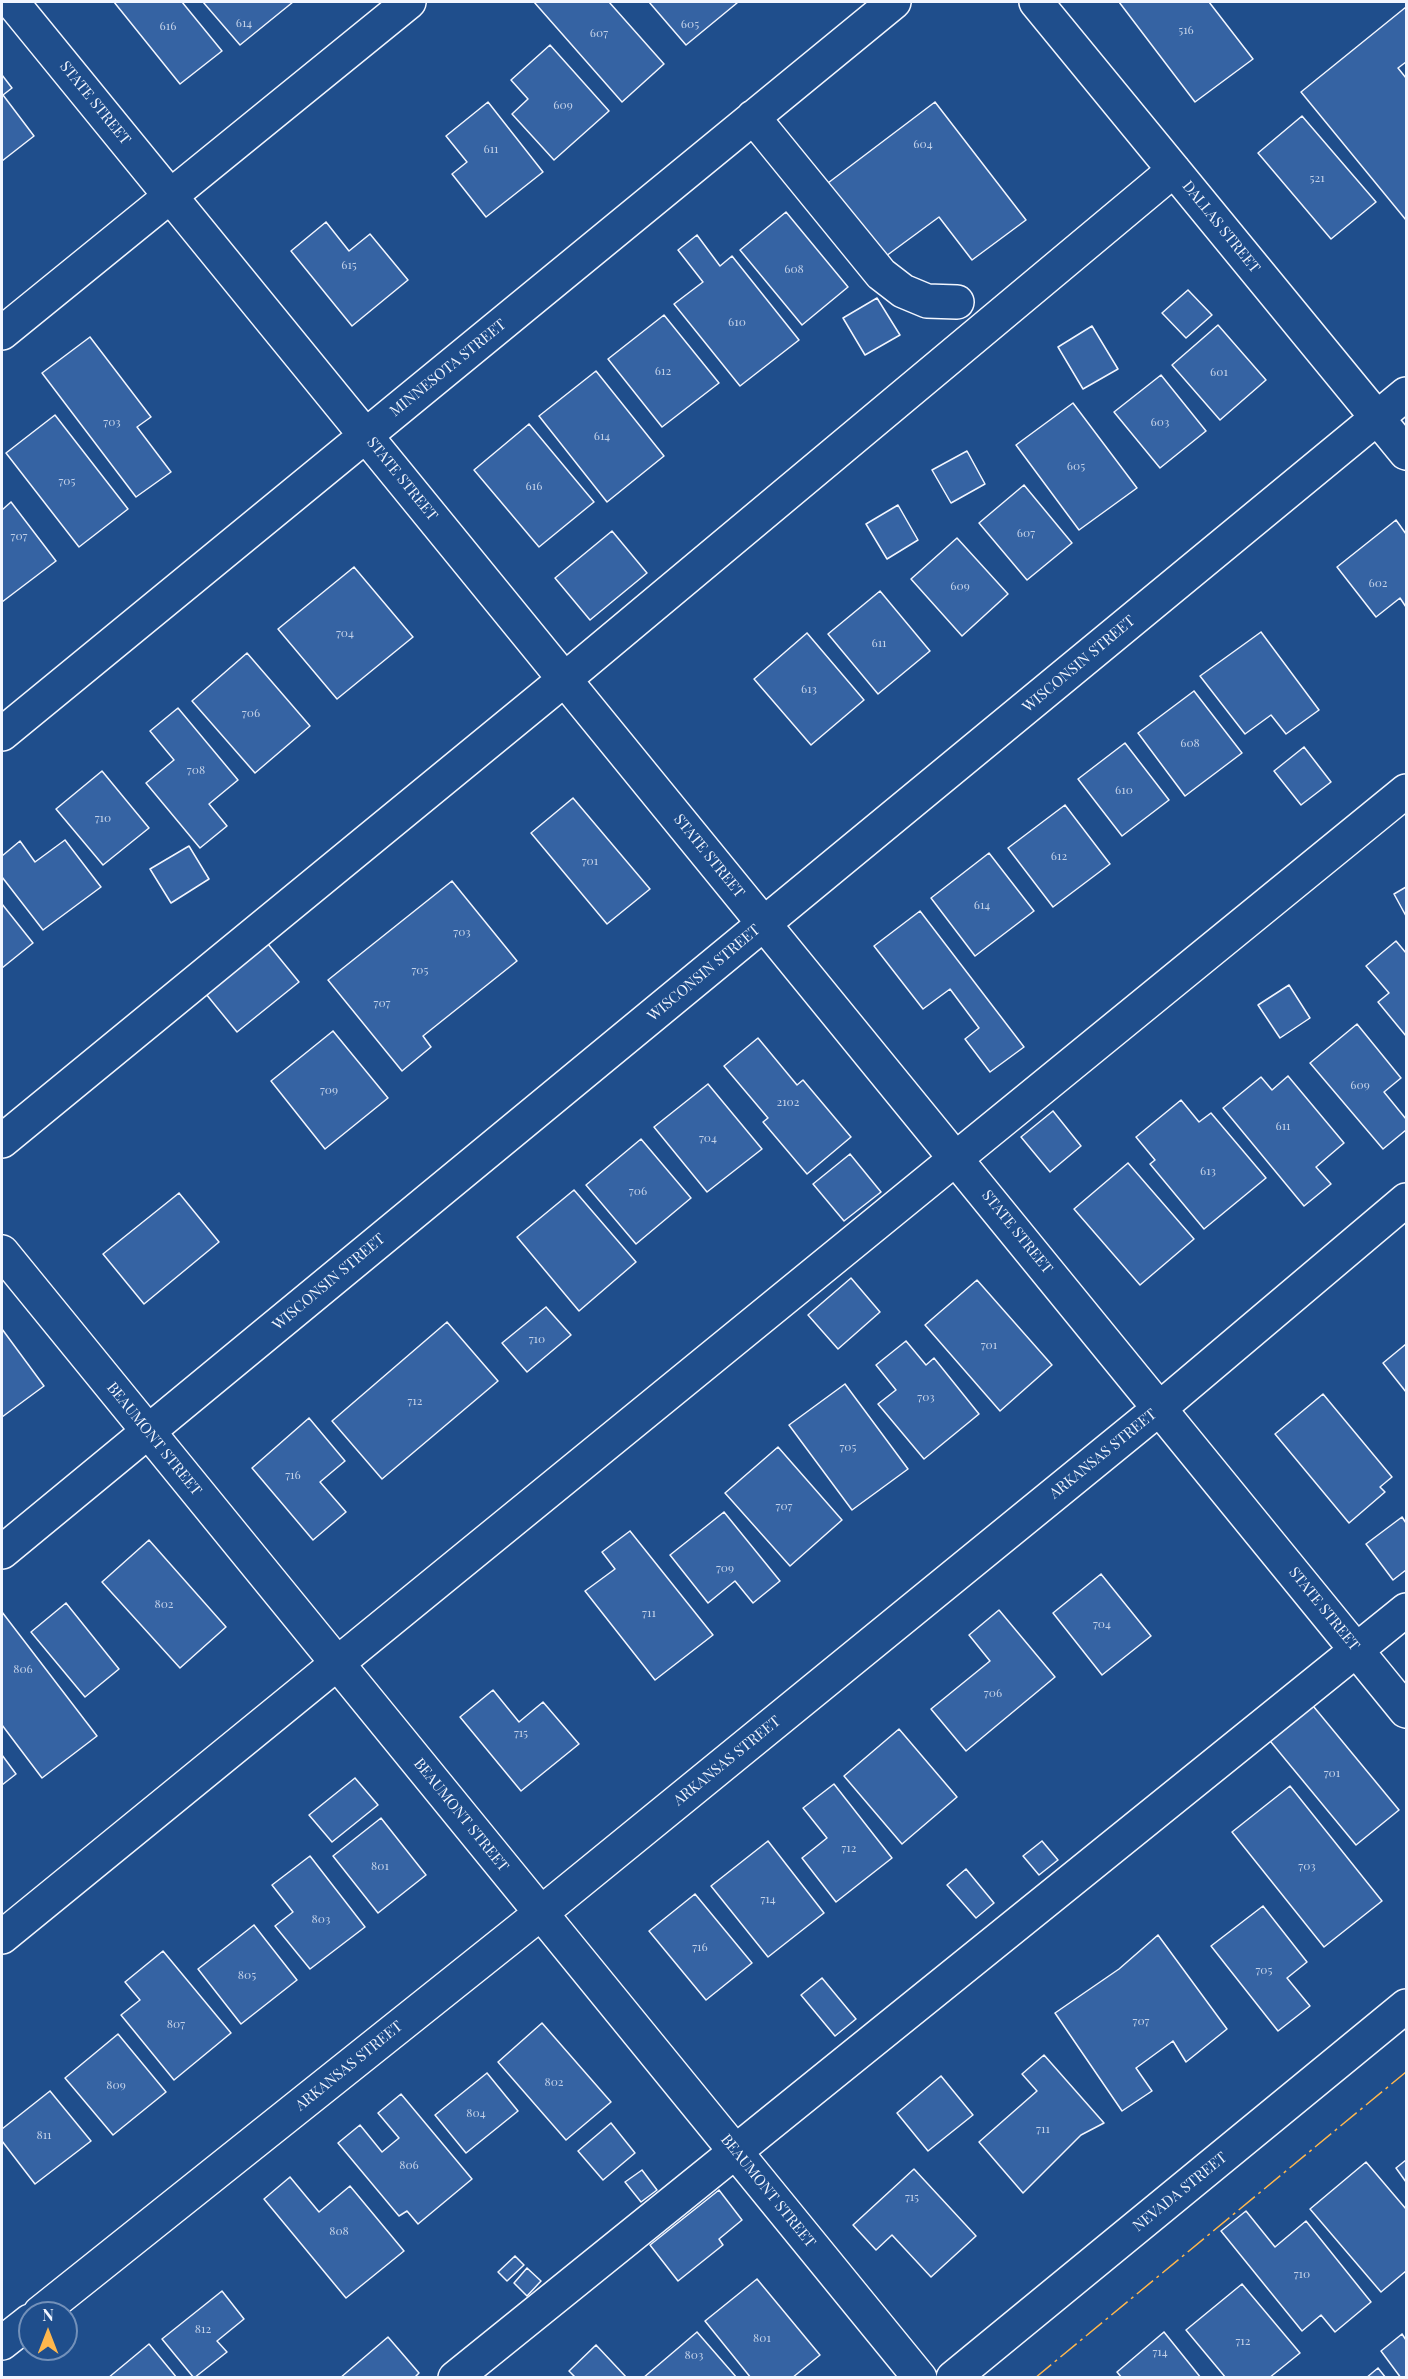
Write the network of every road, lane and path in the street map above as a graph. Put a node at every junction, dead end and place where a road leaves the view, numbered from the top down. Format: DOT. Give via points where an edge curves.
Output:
graph roads {
  1 [pos="12,2"];
  2 [pos="409,2"];
  3 [pos="894,2"];
  4 [pos="1036,2"];
  5 [pos="753,117"];
  6 [pos="1174,170"];
  7 [pos="171,197"];
  8 [pos="957,302"];
  9 [pos="2,333"];
  10 [pos="1407,393"];
  11 [pos="1377,418"];
  12 [pos="366,435"];
  13 [pos="1407,453"];
  14 [pos="565,679"];
  15 [pos="2,734"];
  16 [pos="1407,791"];
  17 [pos="764,924"];
  18 [pos="2,1141"];
  19 [pos="956,1158"];
  20 [pos="1407,1200"];
  21 [pos="2,1252"];
  22 [pos="1160,1408"];
  23 [pos="148,1432"];
  24 [pos="2,1552"];
  25 [pos="1407,1610"];
  26 [pos="1357,1650"];
  27 [pos="337,1663"];
  28 [pos="1407,1710"];
  29 [pos="541,1913"];
  30 [pos="2,1937"];
  31 [pos="1407,2006"];
  32 [pos="736,2151"];
  33 [pos="55,2301"];
  34 [pos="18,2330"];
  35 [pos="2,2343"];
  36 [pos="455,2378"];
  37 [pos="920,2378"];
  38 [pos="953,2378"];
  1 -- 7 [label="street, STATE STREET"];
  2 -- 7 [label="street"];
  3 -- 5 [label="street, MINNESOTA STREET"];
  4 -- 6 [label="street, DALLAS STREET"];
  5 -- 8 [label="street" via="881,274 903,291 927,301"];
  5 -- 12 [label="street, MINNESOTA STREET"];
  6 -- 11 [label="street, DALLAS STREET"];
  6 -- 14 [label="street"];
  7 -- 9 [label="street"];
  7 -- 12 [label="street, STATE STREET"];
  10 -- 11 [label="street, WISCONSIN STREET"];
  11 -- 13 [label="street, DALLAS STREET"];
  11 -- 17 [label="street, WISCONSIN STREET"];
  12 -- 14 [label="street, STATE STREET"];
  12 -- 15 [label="street, MINNESOTA STREET"];
  14 -- 17 [label="street, STATE STREET"];
  14 -- 18 [label="street"];
  16 -- 19 [label="street"];
  17 -- 19 [label="street, STATE STREET"];
  17 -- 23 [label="street, WISCONSIN STREET"];
  19 -- 22 [label="street, STATE STREET"];
  19 -- 27 [label="street"];
  20 -- 22 [label="street, ARKANSAS STREET"];
  21 -- 23 [label="street, BEAUMONT STREET"];
  22 -- 26 [label="street, STATE STREET"];
  22 -- 29 [label="street, ARKANSAS STREET"];
  23 -- 24 [label="street, WISCONSIN STREET"];
  23 -- 27 [label="street, BEAUMONT STREET"];
  25 -- 26 [label="street"];
  26 -- 28 [label="street, STATE STREET"];
  26 -- 32 [label="street"];
  27 -- 29 [label="street, BEAUMONT STREET"];
  27 -- 30 [label="street"];
  29 -- 32 [label="street, BEAUMONT STREET"];
  29 -- 33 [label="street, ARKANSAS STREET"];
  31 -- 38 [label="street, NEVADA STREET"];
  32 -- 36 [label="street"];
  32 -- 37 [label="street, BEAUMONT STREET"];
  34 -- 35 [label="street"];
}
